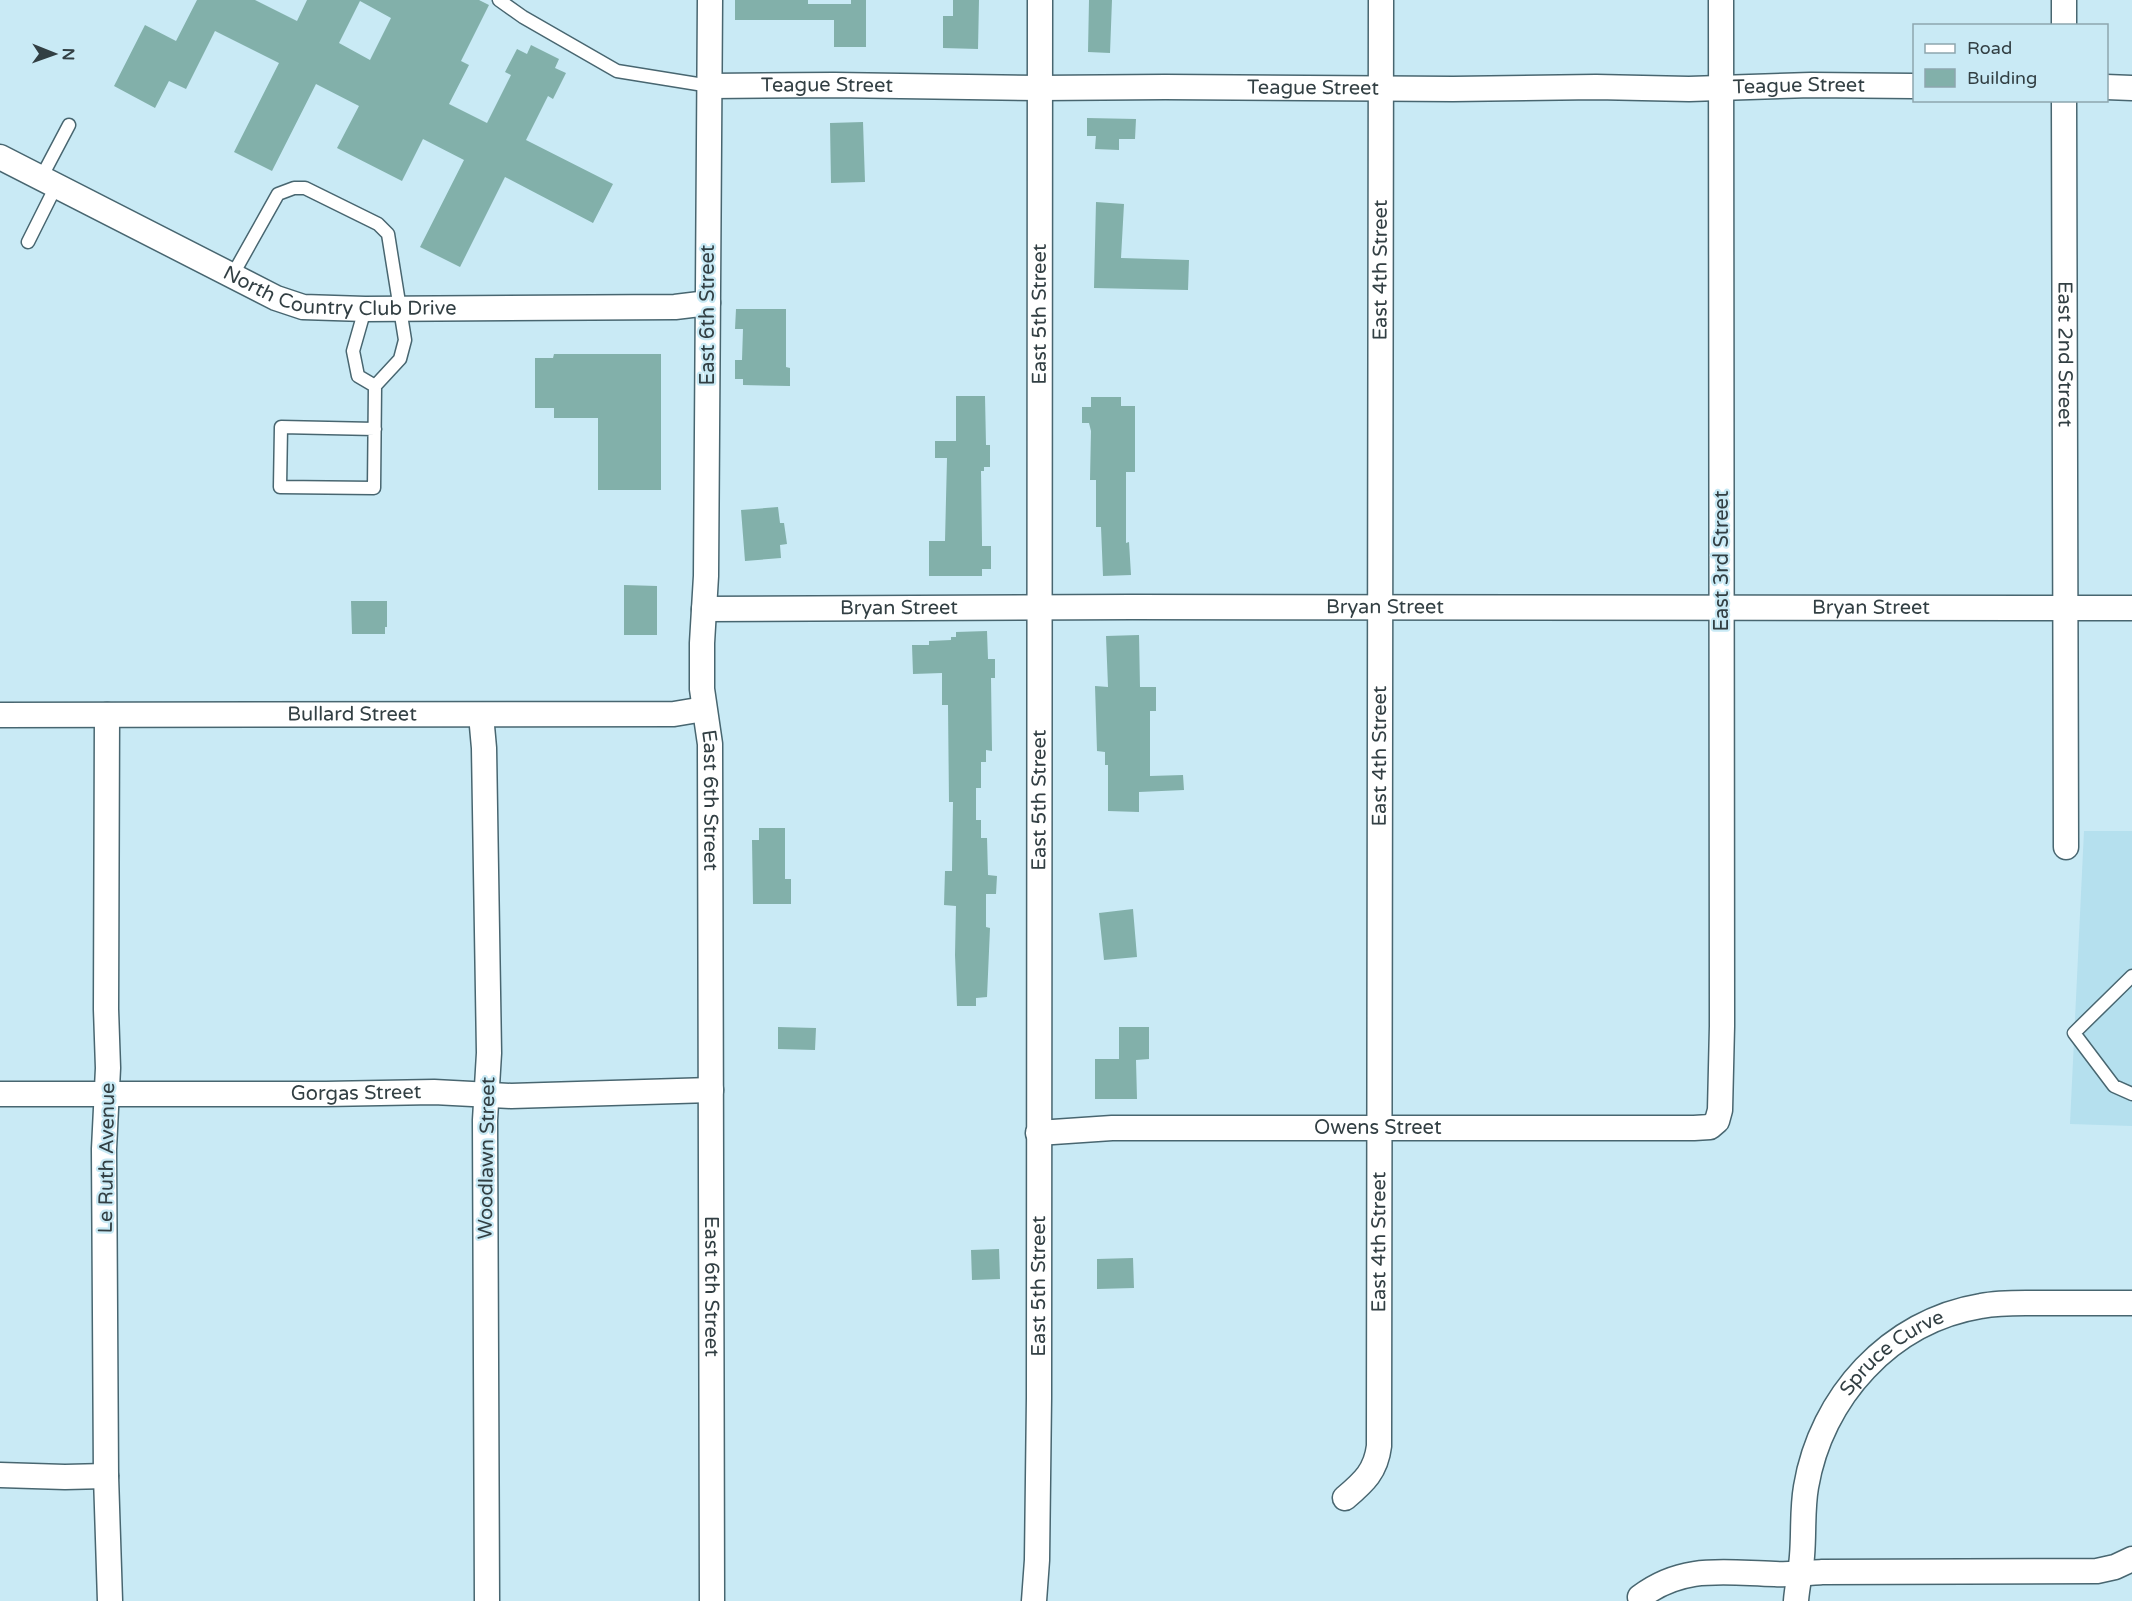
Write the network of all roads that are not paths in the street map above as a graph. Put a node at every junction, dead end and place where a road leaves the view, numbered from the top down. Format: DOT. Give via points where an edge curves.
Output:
graph roads {
  1 [pos="499,0"];
  2 [pos="710,0"];
  3 [pos="1040,0"];
  4 [pos="1381,0"];
  5 [pos="1721,0"];
  6 [pos="2064,0"];
  7 [pos="2064,24"];
  8 [pos="710,86"];
  9 [pos="1913,86"];
  10 [pos="2108,87"];
  11 [pos="1040,88"];
  12 [pos="1381,88"];
  13 [pos="1721,88"];
  14 [pos="2132,88"];
  15 [pos="2064,102"];
  16 [pos="69,125"];
  17 [pos="0,157"];
  18 [pos="49,182"];
  19 [pos="28,242"];
  20 [pos="232,276"];
  21 [pos="708,303"];
  22 [pos="365,309"];
  23 [pos="400,309"];
  24 [pos="375,386"];
  25 [pos="375,429"];
  26 [pos="1040,608"];
  27 [pos="1381,608"];
  28 [pos="1722,608"];
  29 [pos="2065,608"];
  30 [pos="2132,608"];
  31 [pos="704,609"];
  32 [pos="704,710"];
  33 [pos="0,715"];
  34 [pos="107,715"];
  35 [pos="481,715"];
  36 [pos="2066,847"];
  37 [pos="2132,976"];
  38 [pos="711,1090"];
  39 [pos="0,1094"];
  40 [pos="106,1094"];
  41 [pos="487,1094"];
  42 [pos="2132,1094"];
  43 [pos="1716,1121"];
  44 [pos="1379,1129"];
  45 [pos="1038,1133"];
  46 [pos="2132,1303"];
  47 [pos="0,1475"];
  48 [pos="106,1476"];
  49 [pos="1345,1498"];
  50 [pos="2132,1559"];
  51 [pos="1800,1573"];
  52 [pos="1640,1597"];
  53 [pos="110,1601"];
  54 [pos="487,1601"];
  55 [pos="712,1601"];
  56 [pos="1034,1601"];
  57 [pos="1796,1601"];
  1 -- 8 [label="lane" via="617,71"];
  2 -- 8 [label="street, East 6th Street"];
  3 -- 11 [label="street, East 5th Street"];
  4 -- 12 [label="street, East 4th Street"];
  5 -- 13 [label="street, East 3rd Street"];
  6 -- 7 [label="street"];
  8 -- 11 [label="street, Teague Street"];
  8 -- 21 [label="street, East 6th Street"];
  9 -- 13 [label="street, Teague Street"];
  10 -- 14 [label="street"];
  11 -- 12 [label="street, Teague Street"];
  11 -- 26 [label="street, East 5th Street"];
  12 -- 13 [label="street, Teague Street"];
  12 -- 27 [label="street, East 4th Street"];
  13 -- 28 [label="street, East 3rd Street"];
  15 -- 29 [label="street, East 2nd Street"];
  16 -- 18 [label="lane"];
  17 -- 18 [label="street, North Country Club Drive"];
  18 -- 19 [label="lane"];
  18 -- 20 [label="street, North Country Club Drive"];
  20 -- 22 [label="street, North Country Club Drive" via="295,305"];
  20 -- 23 [label="lane" via="278,194 305,188 378,224 388,234"];
  21 -- 23 [label="street, North Country Club Drive" via="675,307"];
  21 -- 31 [label="street, East 6th Street"];
  22 -- 23 [label="street, North Country Club Drive"];
  22 -- 24 [label="lane" via="353,351 358,375"];
  23 -- 24 [label="lane" via="405,340 400,359"];
  24 -- 25 [label="lane"];
  25 -- 25 [label="lane" via="374,488 280,488 281,427"];
  26 -- 27 [label="street, Bryan Street"];
  26 -- 31 [label="street, Bryan Street"];
  26 -- 45 [label="street, East 5th Street"];
  27 -- 28 [label="street, Bryan Street"];
  27 -- 44 [label="street, East 4th Street"];
  28 -- 29 [label="street, Bryan Street"];
  28 -- 43 [label="street, East 3rd Street" via="1722,1026 1720,1110"];
  29 -- 30 [label="street, Bryan Street"];
  29 -- 36 [label="street"];
  31 -- 32 [label="street, East 6th Street"];
  32 -- 35 [label="street, Bullard Street" via="674,714"];
  32 -- 38 [label="street, East 6th Street" via="710,744"];
  33 -- 34 [label="street, Bullard Street"];
  34 -- 35 [label="street, Bullard Street"];
  34 -- 40 [label="street, Le Ruth Avenue"];
  35 -- 41 [label="street, Woodlawn Street" via="488,946"];
  37 -- 42 [label="lane" via="2074,1033 2114,1086"];
  38 -- 41 [label="street, Gorgas Street"];
  38 -- 55 [label="street, East 6th Street"];
  39 -- 40 [label="street, Gorgas Street"];
  40 -- 41 [label="street, Gorgas Street"];
  40 -- 48 [label="street, Le Ruth Avenue"];
  41 -- 54 [label="street, Woodlawn Street"];
  43 -- 44 [label="street, Owens Street" via="1710,1127 1694,1128"];
  44 -- 45 [label="street, Owens Street" via="1112,1128"];
  44 -- 49 [label="street, East 4th Street" via="1379,1446 1366,1481"];
  45 -- 56 [label="street, East 5th Street"];
  46 -- 51 [label="street, Spruce Curve" via="1983,1305 1939,1319 1888,1346 1848,1386 1819,1440 1806,1488"];
  47 -- 48 [label="street"];
  48 -- 53 [label="street, Le Ruth Avenue"];
  50 -- 51 [label="street" via="2097,1571"];
  51 -- 52 [label="street" via="1713,1571 1672,1579"];
  51 -- 57 [label="street"];
}
